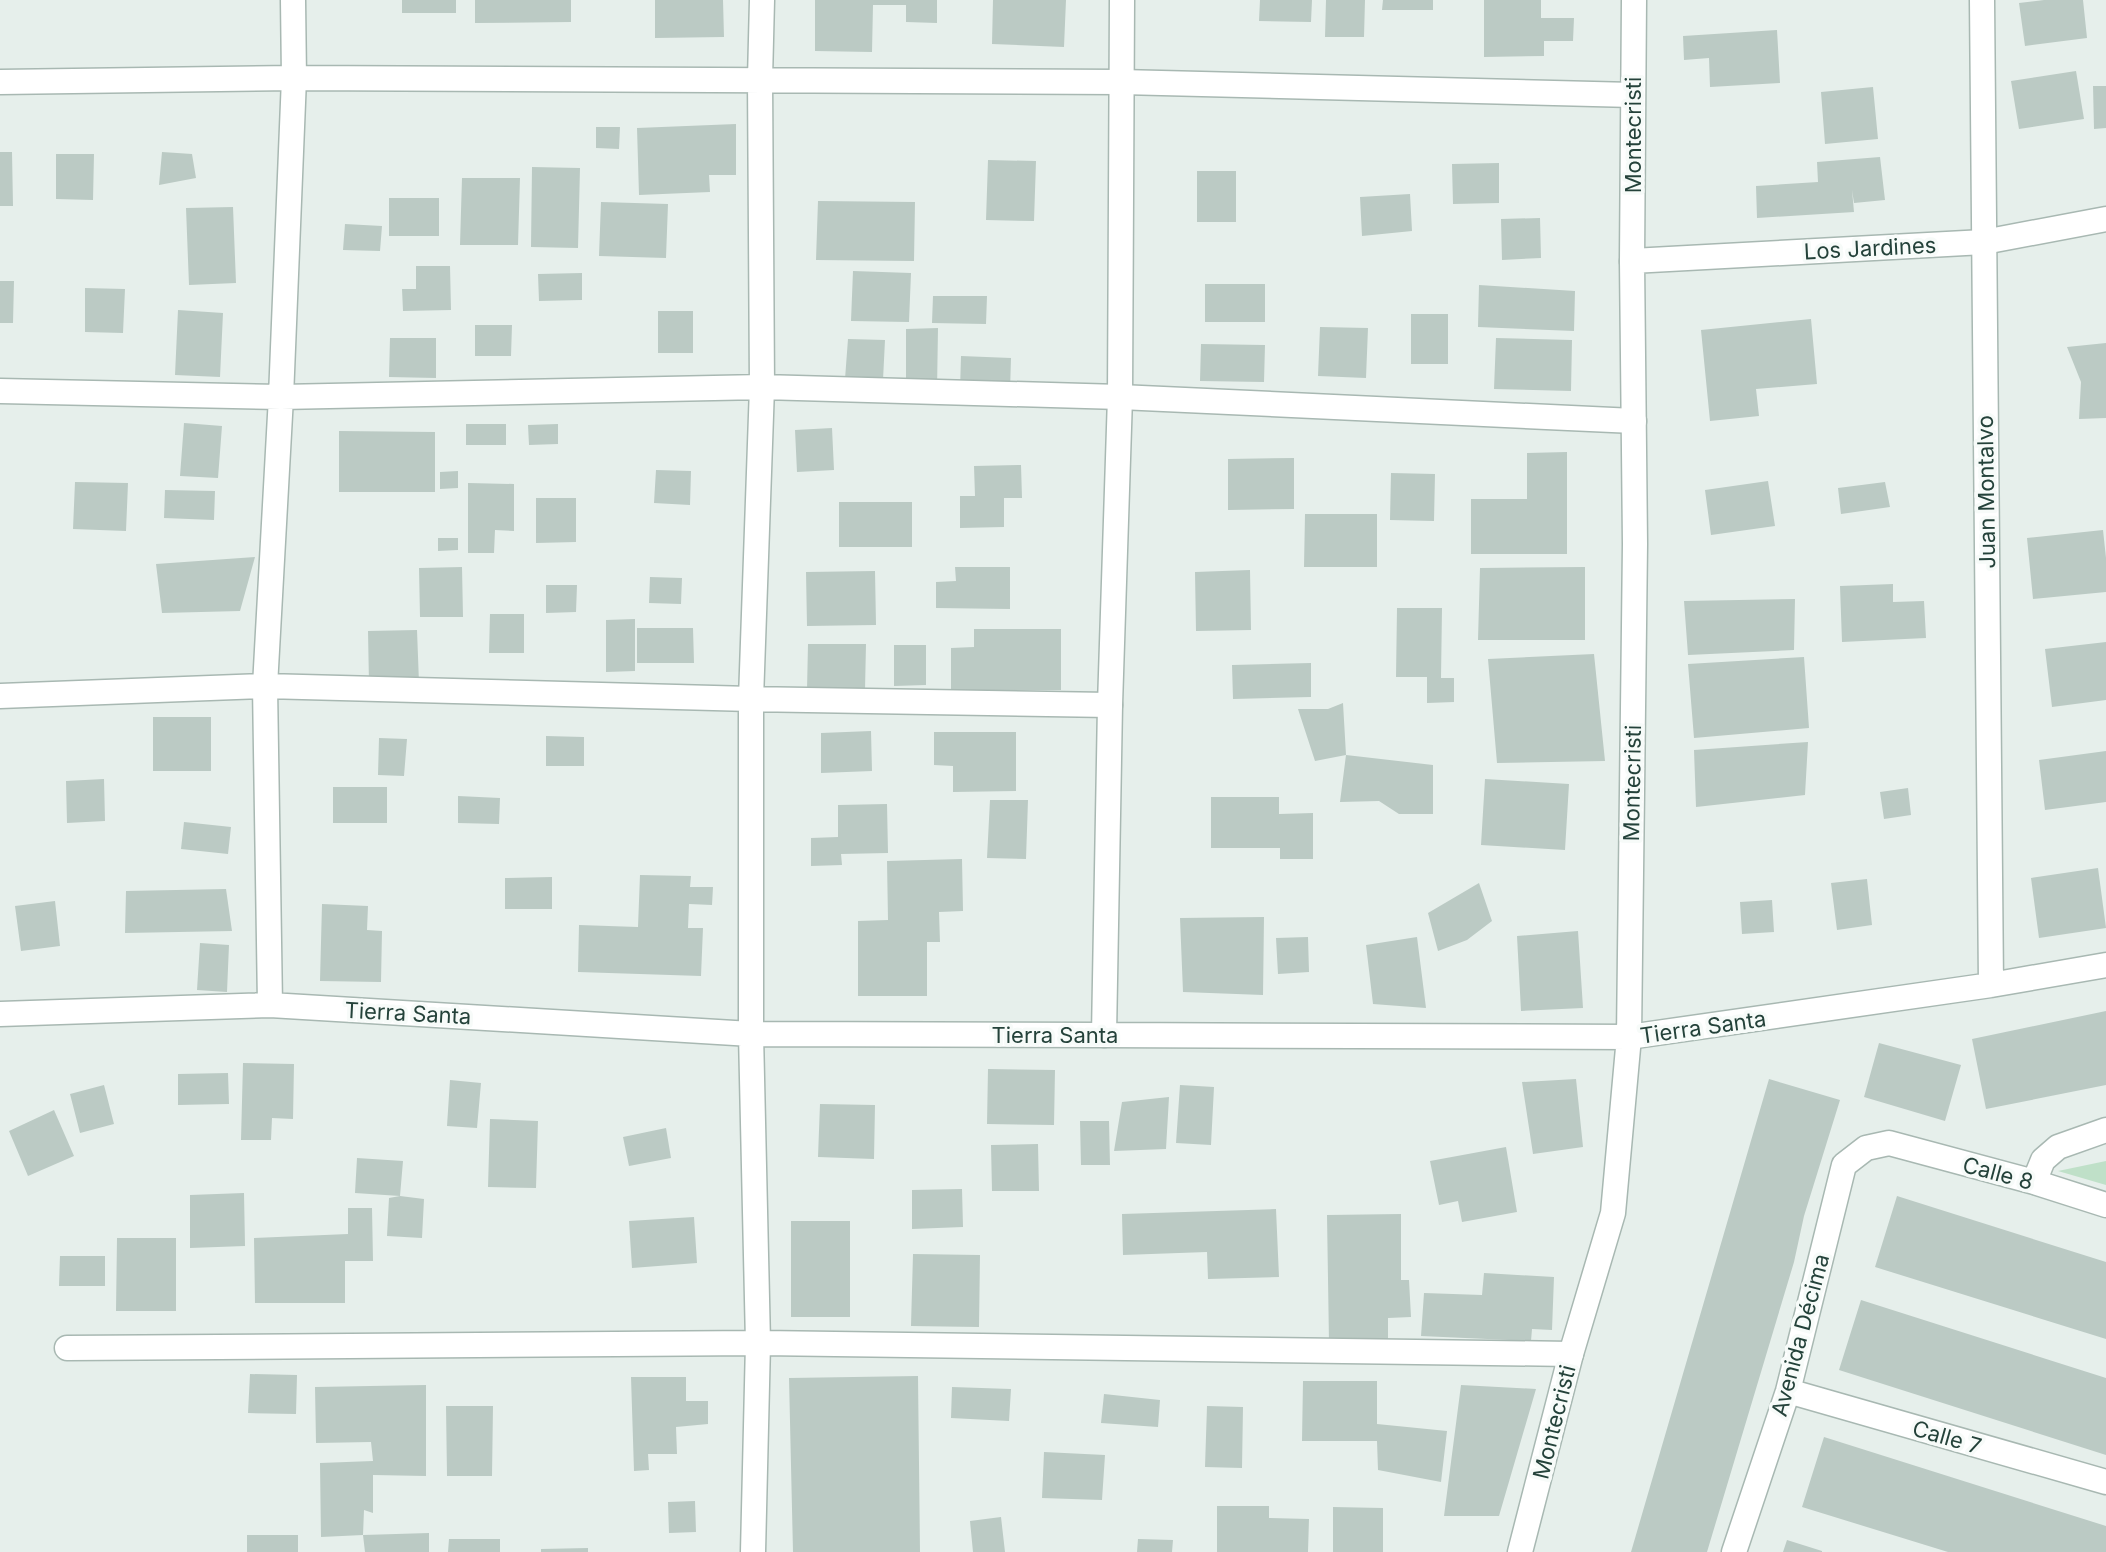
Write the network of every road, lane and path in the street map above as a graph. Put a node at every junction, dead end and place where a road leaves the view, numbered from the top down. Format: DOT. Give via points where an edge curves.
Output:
graph roads {
  1 [pos="293,0"];
  2 [pos="762,0"];
  3 [pos="1122,0"];
  4 [pos="1634,0"];
  5 [pos="1982,0"];
  6 [pos="294,78"];
  7 [pos="760,79"];
  8 [pos="0,82"];
  9 [pos="1121,82"];
  10 [pos="1633,95"];
  11 [pos="2106,219"];
  12 [pos="1984,242"];
  13 [pos="1632,261"];
  14 [pos="762,387"];
  15 [pos="0,391"];
  16 [pos="281,397"];
  17 [pos="1120,397"];
  18 [pos="1634,421"];
  19 [pos="265,686"];
  20 [pos="0,696"];
  21 [pos="751,699"];
  22 [pos="1110,705"];
  23 [pos="2106,965"];
  24 [pos="1991,985"];
  25 [pos="270,1005"];
  26 [pos="0,1014"];
  27 [pos="751,1034"];
  28 [pos="1104,1035"];
  29 [pos="1629,1037"];
  30 [pos="2106,1130"];
  31 [pos="1889,1143"];
  32 [pos="2034,1182"];
  33 [pos="2106,1205"];
  34 [pos="758,1343"];
  35 [pos="67,1348"];
  36 [pos="1571,1354"];
  37 [pos="1788,1391"];
  38 [pos="2106,1482"];
  39 [pos="753,1552"];
  40 [pos="1520,1552"];
  41 [pos="1734,1552"];
  1 -- 6 [label="street"];
  2 -- 7 [label="street"];
  3 -- 9 [label="street"];
  4 -- 10 [label="street, Montecristi"];
  5 -- 12 [label="street, Juan Montalvo"];
  6 -- 7 [label="street"];
  6 -- 8 [label="street"];
  6 -- 16 [label="street"];
  7 -- 9 [label="street"];
  7 -- 14 [label="street"];
  9 -- 10 [label="street"];
  9 -- 17 [label="street"];
  10 -- 13 [label="street, Montecristi"];
  11 -- 12 [label="street, Los Jardines"];
  12 -- 13 [label="street, Los Jardines"];
  12 -- 24 [label="street, Juan Montalvo"];
  13 -- 18 [label="street, Montecristi"];
  14 -- 16 [label="street"];
  14 -- 17 [label="street"];
  14 -- 21 [label="street"];
  15 -- 16 [label="street"];
  16 -- 19 [label="street"];
  17 -- 18 [label="street"];
  17 -- 22 [label="street"];
  18 -- 29 [label="street, Montecristi"];
  19 -- 20 [label="street"];
  19 -- 21 [label="street"];
  19 -- 25 [label="street"];
  21 -- 22 [label="street"];
  21 -- 27 [label="street"];
  22 -- 28 [label="street"];
  23 -- 24 [label="street, Tierra Santa"];
  24 -- 29 [label="street, Tierra Santa"];
  25 -- 26 [label="street, Tierra Santa"];
  25 -- 27 [label="street, Tierra Santa"];
  27 -- 28 [label="street, Tierra Santa"];
  27 -- 34 [label="street"];
  28 -- 29 [label="street, Tierra Santa"];
  29 -- 36 [label="street, Montecristi" via="1613,1213"];
  30 -- 32 [label="street" via="2058,1147 2043,1160"];
  31 -- 32 [label="street, Calle 8"];
  31 -- 37 [label="street, Avenida Décima" via="1866,1148 1844,1165"];
  32 -- 33 [label="street, Calle 8"];
  34 -- 35 [label="street"];
  34 -- 36 [label="street"];
  34 -- 39 [label="street"];
  36 -- 40 [label="street, Montecristi"];
  37 -- 38 [label="street, Calle 7"];
  37 -- 41 [label="street, Avenida Décima"];
}
